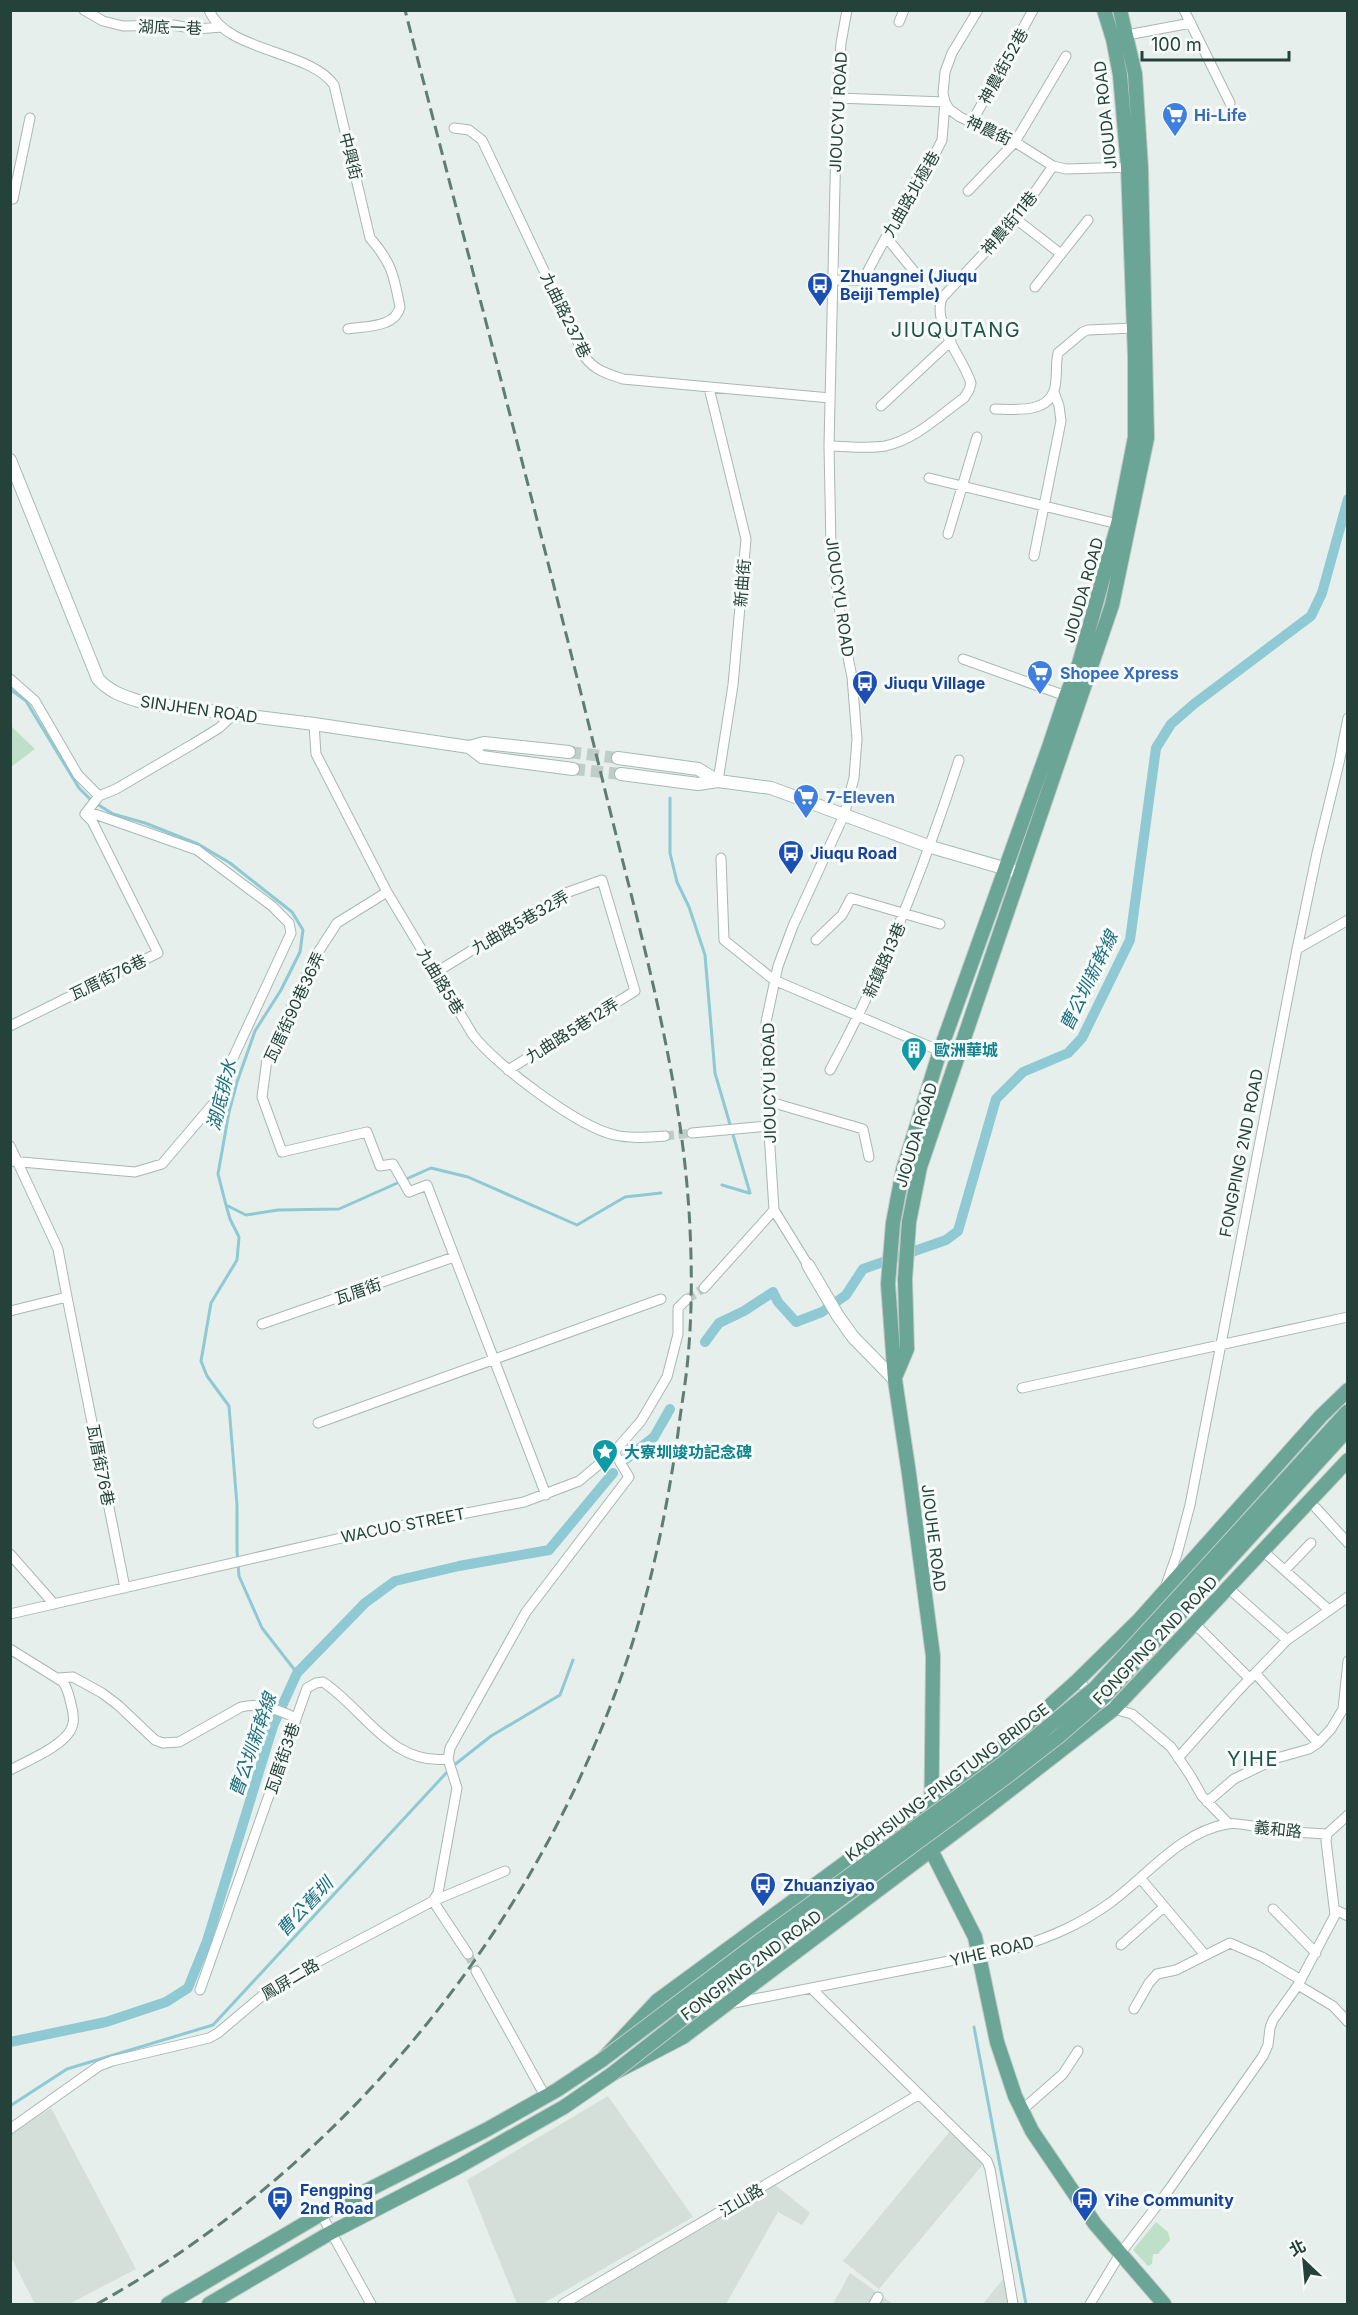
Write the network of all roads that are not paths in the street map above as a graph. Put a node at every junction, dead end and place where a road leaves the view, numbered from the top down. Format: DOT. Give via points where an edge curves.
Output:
graph roads {
  1 [pos="84,10"];
  2 [pos="209,10"];
  3 [pos="847,10"];
  4 [pos="904,10"];
  5 [pos="978,10"];
  6 [pos="1033,10"];
  7 [pos="1104,10"];
  8 [pos="1120,10"];
  9 [pos="1184,10"];
  10 [pos="898,22"];
  11 [pos="1191,23"];
  12 [pos="222,27"];
  13 [pos="1127,35"];
  14 [pos="1066,56"];
  15 [pos="837,98"];
  16 [pos="945,102"];
  17 [pos="1230,103"];
  18 [pos="30,118"];
  19 [pos="972,122"];
  20 [pos="454,128"];
  21 [pos="1014,141"];
  22 [pos="1053,166"];
  23 [pos="1134,167"];
  24 [pos="968,191"];
  25 [pos="13,199"];
  26 [pos="1016,219"];
  27 [pos="1088,220"];
  28 [pos="886,237"];
  29 [pos="1061,254"];
  30 [pos="918,276"];
  31 [pos="833,280"];
  32 [pos="1035,287"];
  33 [pos="1134,328"];
  34 [pos="348,329"];
  35 [pos="951,341"];
  36 [pos="710,388"];
  37 [pos="1054,392"];
  38 [pos="830,398"];
  39 [pos="881,406"];
  40 [pos="995,409"];
  41 [pos="977,437"];
  42 [pos="829,446"];
  43 [pos="10,460"];
  44 [pos="929,478"];
  45 [pos="962,486"];
  46 [pos="1044,507"];
  47 [pos="1118,524"];
  48 [pos="948,534"];
  49 [pos="1034,556"];
  50 [pos="963,659"];
  51 [pos="10,679"];
  52 [pos="1066,696"];
  53 [pos="234,714"];
  54 [pos="1347,718"];
  55 [pos="314,724"];
  56 [pos="470,747"];
  57 [pos="569,752"];
  58 [pos="618,758"];
  59 [pos="959,760"];
  60 [pos="573,769"];
  61 [pos="621,774"];
  62 [pos="718,781"];
  63 [pos="99,796"];
  64 [pos="89,812"];
  65 [pos="844,815"];
  66 [pos="931,847"];
  67 [pos="721,858"];
  68 [pos="1005,868"];
  69 [pos="1021,873"];
  70 [pos="387,892"];
  71 [pos="904,913"];
  72 [pos="1347,920"];
  73 [pos="940,924"];
  74 [pos="816,940"];
  75 [pos="1297,949"];
  76 [pos="435,973"];
  77 [pos="774,980"];
  78 [pos="635,991"];
  79 [pos="859,1017"];
  80 [pos="10,1026"];
  81 [pos="940,1051"];
  82 [pos="508,1070"];
  83 [pos="830,1070"];
  84 [pos="767,1101"];
  85 [pos="768,1126"];
  86 [pos="692,1133"];
  87 [pos="665,1136"];
  88 [pos="10,1146"];
  89 [pos="869,1157"];
  90 [pos="15,1162"];
  91 [pos="774,1210"];
  92 [pos="454,1257"];
  93 [pos="808,1265"];
  94 [pos="888,1284"];
  95 [pos="704,1288"];
  96 [pos="67,1297"];
  97 [pos="661,1299"];
  98 [pos="687,1299"];
  99 [pos="10,1311"];
  100 [pos="1347,1317"];
  101 [pos="262,1324"];
  102 [pos="1222,1346"];
  103 [pos="494,1360"];
  104 [pos="895,1380"];
  105 [pos="1022,1388"];
  106 [pos="1347,1390"];
  107 [pos="1347,1411"];
  108 [pos="318,1423"];
  109 [pos="1347,1429"];
  110 [pos="614,1452"];
  111 [pos="1347,1460"];
  112 [pos="546,1495"];
  113 [pos="1316,1508"];
  114 [pos="1311,1543"];
  115 [pos="1347,1544"];
  116 [pos="1263,1551"];
  117 [pos="10,1554"];
  118 [pos="1285,1570"];
  119 [pos="125,1588"];
  120 [pos="1228,1588"];
  121 [pos="1163,1592"];
  122 [pos="1347,1597"];
  123 [pos="54,1604"];
  124 [pos="1329,1610"];
  125 [pos="10,1614"];
  126 [pos="1195,1624"];
  127 [pos="1287,1640"];
  128 [pos="10,1649"];
  129 [pos="1347,1661"];
  130 [pos="1253,1676"];
  131 [pos="58,1678"];
  132 [pos="1077,1681"];
  133 [pos="1114,1708"];
  134 [pos="293,1717"];
  135 [pos="1318,1743"];
  136 [pos="1178,1758"];
  137 [pos="449,1762"];
  138 [pos="10,1770"];
  139 [pos="932,1797"];
  140 [pos="1207,1802"];
  141 [pos="1347,1815"];
  142 [pos="1228,1823"];
  143 [pos="1327,1834"];
  144 [pos="931,1850"];
  145 [pos="505,1871"];
  146 [pos="1141,1879"];
  147 [pos="433,1900"];
  148 [pos="1164,1907"];
  149 [pos="1273,1909"];
  150 [pos="1336,1910"];
  151 [pos="1347,1916"];
  152 [pos="1121,1945"];
  153 [pos="1316,1953"];
  154 [pos="468,1954"];
  155 [pos="979,1955"];
  156 [pos="1205,1955"];
  157 [pos="476,1971"];
  158 [pos="1299,1982"];
  159 [pos="812,1989"];
  160 [pos="200,1990"];
  161 [pos="724,2005"];
  162 [pos="1134,2009"];
  163 [pos="1347,2022"];
  164 [pos="1078,2051"];
  165 [pos="602,2060"];
  166 [pos="612,2074"];
  167 [pos="918,2095"];
  168 [pos="545,2096"];
  169 [pos="1022,2110"];
  170 [pos="10,2129"];
  171 [pos="321,2214"];
  172 [pos="330,2234"];
  173 [pos="1120,2254"];
  174 [pos="168,2304"];
  175 [pos="209,2304"];
  176 [pos="371,2304"];
  177 [pos="563,2304"];
  178 [pos="1013,2304"];
  179 [pos="1090,2304"];
  180 [pos="1164,2304"];
  1 -- 12 [label="street, 湖底一巷" via="123,26"];
  2 -- 12 [label="street, 中興街"];
  3 -- 15 [label="street, JIOUCYU ROAD"];
  4 -- 10 [label="street"];
  5 -- 16 [label="street, 九曲路北極巷" via="945,72"];
  6 -- 19 [label="street, 神農街52巷"];
  7 -- 23 [label="main road, JIOUDA ROAD" via="1120,75"];
  8 -- 13 [label="main road, JIOUDA ROAD"];
  9 -- 11 [label="street"];
  11 -- 13 [label="street"];
  11 -- 17 [label="street"];
  12 -- 34 [label="street, 中興街" via="238,38 322,72 334,85 370,238 392,270 400,307 391,322"];
  13 -- 23 [label="main road, JIOUDA ROAD" via="1135,74"];
  14 -- 21 [label="street"];
  15 -- 16 [label="street"];
  15 -- 31 [label="street, JIOUCYU ROAD"];
  16 -- 19 [label="street, 神農街" via="949,109"];
  16 -- 28 [label="street, 九曲路北極巷" via="942,140 916,179"];
  18 -- 25 [label="street"];
  19 -- 21 [label="street, 神農街"];
  20 -- 36 [label="street, 九曲路237巷" via="469,130 482,140 591,365 623,379"];
  21 -- 22 [label="street, 神農街"];
  21 -- 24 [label="street"];
  22 -- 23 [label="street, 神農街"];
  22 -- 26 [label="street, 神農街11巷"];
  23 -- 33 [label="main road, JIOUDA ROAD"];
  23 -- 69 [label="main road, JIOUDA ROAD" via="1148,438 1112,605"];
  26 -- 29 [label="street"];
  26 -- 35 [label="street, 神農街11巷" via="942,298 940,318"];
  27 -- 29 [label="street"];
  28 -- 30 [label="street"];
  28 -- 31 [label="street, 九曲路北極巷" via="863,280"];
  29 -- 32 [label="street"];
  31 -- 38 [label="street, JIOUCYU ROAD"];
  33 -- 37 [label="street" via="1083,332 1058,353"];
  33 -- 47 [label="main road, JIOUDA ROAD" via="1135,437"];
  35 -- 39 [label="street"];
  35 -- 42 [label="street" via="971,383 964,398 909,438 896,443 875,447"];
  36 -- 38 [label="street, 九曲路237巷"];
  36 -- 62 [label="street, 新曲街" via="746,539 733,685"];
  37 -- 40 [label="street" via="1038,406 1024,410"];
  37 -- 46 [label="street" via="1061,421"];
  38 -- 42 [label="street, JIOUCYU ROAD"];
  41 -- 45 [label="street"];
  42 -- 65 [label="street, JIOUCYU ROAD" via="831,547 852,677 857,739 854,778"];
  43 -- 53 [label="street, SINJHEN ROAD" via="98,679 118,695 145,703"];
  44 -- 45 [label="street"];
  45 -- 46 [label="street"];
  45 -- 48 [label="street"];
  46 -- 47 [label="street"];
  46 -- 49 [label="street"];
  47 -- 52 [label="main road, JIOUDA ROAD" via="1079,664"];
  50 -- 52 [label="street"];
  51 -- 63 [label="street" via="35,701 78,775"];
  52 -- 68 [label="main road, JIOUDA ROAD"];
  53 -- 55 [label="street, SINJHEN ROAD"];
  53 -- 63 [label="street" via="194,744"];
  54 -- 75 [label="street, FONGPING 2ND ROAD"];
  55 -- 56 [label="street, SINJHEN ROAD"];
  55 -- 70 [label="street, 九曲路5巷" via="316,754"];
  56 -- 57 [label="street, SINJHEN ROAD" via="484,743"];
  56 -- 60 [label="street, SINJHEN ROAD" via="482,757"];
  58 -- 62 [label="street" via="698,769"];
  59 -- 66 [label="street, 新鎮路13巷"];
  61 -- 62 [label="street" via="698,784"];
  62 -- 65 [label="street" via="771,788"];
  63 -- 64 [label="street"];
  64 -- 80 [label="street, 瓦厝街76巷" via="85,814 158,953"];
  64 -- 90 [label="street, 瓦厝街90巷36弄" via="197,850 272,906 289,923 291,933 233,1058 224,1091 162,1164 135,1172"];
  65 -- 66 [label="street"];
  65 -- 77 [label="street, JIOUCYU ROAD" via="793,926"];
  66 -- 68 [label="street"];
  66 -- 71 [label="street, 新鎮路13巷"];
  67 -- 77 [label="street" via="724,940"];
  68 -- 69 [label="street"];
  68 -- 81 [label="main road, JIOUDA ROAD"];
  69 -- 104 [label="main road, JIOUDA ROAD" via="920,1167 909,1222 905,1279 907,1349"];
  70 -- 76 [label="street, 九曲路5巷"];
  70 -- 92 [label="street, 瓦厝街90巷36弄" via="337,923 315,957 267,1059 262,1097 282,1152 367,1132 380,1166 393,1164 409,1192 427,1185"];
  71 -- 73 [label="street"];
  71 -- 74 [label="street" via="851,898 842,915"];
  71 -- 79 [label="street, 新鎮路13巷"];
  72 -- 75 [label="street"];
  75 -- 102 [label="street, FONGPING 2ND ROAD"];
  76 -- 78 [label="street, 九曲路5巷32弄" via="563,894 602,880"];
  76 -- 82 [label="street, 九曲路5巷" via="485,1051"];
  77 -- 79 [label="street"];
  77 -- 84 [label="street, JIOUCYU ROAD" via="766,1022"];
  78 -- 82 [label="street, 九曲路5巷12弄"];
  79 -- 81 [label="street"];
  79 -- 83 [label="street, 新鎮路13巷"];
  81 -- 94 [label="main road, JIOUDA ROAD" via="903,1170 893,1223"];
  82 -- 87 [label="street, 九曲路5巷" via="572,1116 612,1135"];
  84 -- 85 [label="street, JIOUCYU ROAD"];
  84 -- 89 [label="street" via="863,1129"];
  85 -- 86 [label="street"];
  85 -- 91 [label="street, JIOUCYU ROAD"];
  88 -- 90 [label="street"];
  90 -- 96 [label="street" via="58,1249"];
  91 -- 93 [label="street, JIOUCYU ROAD"];
  91 -- 95 [label="street"];
  92 -- 101 [label="street, 瓦厝街"];
  92 -- 103 [label="street"];
  93 -- 104 [label="street, JIOUCYU ROAD" via="853,1337"];
  94 -- 104 [label="main road, JIOUHE ROAD"];
  96 -- 99 [label="street"];
  96 -- 119 [label="street, 瓦厝街76巷"];
  97 -- 103 [label="street"];
  98 -- 110 [label="street, WACUO STREET" via="678,1308 678,1334 667,1377 641,1422"];
  100 -- 102 [label="street"];
  102 -- 105 [label="street"];
  102 -- 121 [label="street, FONGPING 2ND ROAD" via="1190,1505"];
  103 -- 108 [label="street"];
  103 -- 112 [label="street"];
  104 -- 139 [label="main road, JIOUHE ROAD" via="933,1656"];
  106 -- 121 [label="main road, FONGPING 2ND ROAD"];
  107 -- 165 [label="main road, KAOHSIUNG-PINGTUNG BRIDGE, bridge" via="1086,1695 1005,1762"];
  109 -- 166 [label="main road, KAOHSIUNG-PINGTUNG BRIDGE, bridge" via="1105,1696 1010,1774 764,1955"];
  110 -- 112 [label="street, WACUO STREET" via="579,1481"];
  110 -- 137 [label="street" via="629,1477 526,1612 450,1748"];
  111 -- 116 [label="main road, FONGPING 2ND ROAD"];
  112 -- 119 [label="street, WACUO STREET"];
  113 -- 115 [label="street"];
  114 -- 118 [label="street"];
  116 -- 118 [label="street"];
  116 -- 120 [label="main road, FONGPING 2ND ROAD"];
  117 -- 123 [label="street"];
  118 -- 124 [label="street"];
  119 -- 123 [label="street, WACUO STREET"];
  120 -- 126 [label="main road, FONGPING 2ND ROAD"];
  120 -- 127 [label="street"];
  121 -- 132 [label="main road, FONGPING 2ND ROAD"];
  122 -- 124 [label="street"];
  123 -- 125 [label="street, WACUO STREET"];
  124 -- 127 [label="street"];
  126 -- 130 [label="street"];
  126 -- 133 [label="main road, FONGPING 2ND ROAD"];
  127 -- 130 [label="street"];
  128 -- 131 [label="street"];
  129 -- 135 [label="street" via="1343,1709"];
  130 -- 135 [label="street"];
  130 -- 136 [label="street"];
  131 -- 134 [label="street" via="73,1677 102,1693 154,1740 171,1744 241,1707 258,1704"];
  131 -- 138 [label="street" via="67,1688 73,1726 49,1749"];
  132 -- 133 [label="street"];
  132 -- 139 [label="main road, FONGPING 2ND ROAD" via="1007,1744"];
  133 -- 136 [label="street" via="1132,1714"];
  133 -- 144 [label="main road, FONGPING 2ND ROAD"];
  134 -- 137 [label="street, 瓦厝街3巷" via="307,1688 323,1682 380,1735 412,1754"];
  134 -- 160 [label="street, 瓦厝街3巷"];
  135 -- 140 [label="street" via="1234,1779"];
  136 -- 140 [label="street"];
  137 -- 147 [label="street" via="457,1788 438,1893"];
  139 -- 144 [label="main road, JIOUHE ROAD"];
  139 -- 165 [label="main road, FONGPING 2ND ROAD" via="657,2001"];
  140 -- 142 [label="street"];
  141 -- 143 [label="street"];
  142 -- 143 [label="street, 義和路"];
  142 -- 146 [label="street, YIHE ROAD" via="1189,1839"];
  143 -- 150 [label="street"];
  144 -- 155 [label="main road" via="975,1937"];
  144 -- 161 [label="main road, FONGPING 2ND ROAD"];
  145 -- 147 [label="street, 鳳屏二路"];
  146 -- 148 [label="street"];
  146 -- 155 [label="street, YIHE ROAD" via="1077,1925 1016,1948"];
  147 -- 154 [label="street"];
  147 -- 170 [label="street, 鳳屏二路" via="276,1984 209,2038 99,2066"];
  148 -- 152 [label="street"];
  148 -- 156 [label="street"];
  149 -- 153 [label="street"];
  150 -- 151 [label="street"];
  150 -- 153 [label="street"];
  153 -- 158 [label="street"];
  155 -- 159 [label="street, YIHE ROAD"];
  155 -- 169 [label="main road" via="997,2042"];
  156 -- 158 [label="street" via="1234,1944"];
  156 -- 162 [label="street" via="1176,1970 1157,1974"];
  157 -- 168 [label="street"];
  158 -- 163 [label="street" via="1333,2006"];
  158 -- 173 [label="street" via="1274,2020 1263,2056"];
  159 -- 161 [label="street, YIHE ROAD"];
  159 -- 167 [label="street"];
  161 -- 166 [label="main road, FONGPING 2ND ROAD" via="683,2037"];
  164 -- 169 [label="street" via="1062,2074"];
  165 -- 168 [label="main road, FONGPING 2ND ROAD"];
  166 -- 172 [label="main road, FONGPING 2ND ROAD" via="564,2107"];
  167 -- 177 [label="street, 江山路"];
  167 -- 178 [label="street" via="987,2161"];
  168 -- 171 [label="main road, FONGPING 2ND ROAD"];
  169 -- 173 [label="main road" via="1077,2198"];
  171 -- 172 [label="street"];
  171 -- 174 [label="main road, FONGPING 2ND ROAD"];
  172 -- 175 [label="main road, FONGPING 2ND ROAD"];
  172 -- 176 [label="street"];
  173 -- 179 [label="street"];
  173 -- 180 [label="main road"];
}
